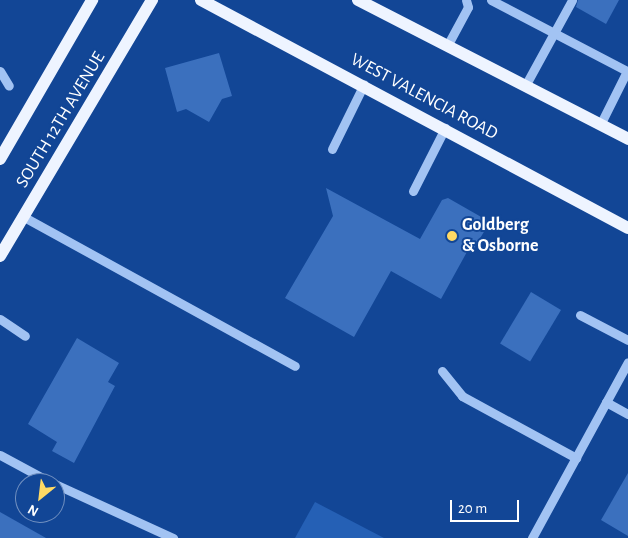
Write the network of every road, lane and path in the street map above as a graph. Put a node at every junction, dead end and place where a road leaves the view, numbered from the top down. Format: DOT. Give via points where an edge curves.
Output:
graph roads {
  1 [pos="92,0"];
  2 [pos="152,0"];
  3 [pos="201,0"];
  4 [pos="358,0"];
  5 [pos="466,0"];
  6 [pos="491,0"];
  7 [pos="572,0"];
  8 [pos="373,3"];
  9 [pos="554,33"];
  10 [pos="447,46"];
  11 [pos="0,71"];
  12 [pos="364,84"];
  13 [pos="9,86"];
  14 [pos="525,86"];
  15 [pos="600,125"];
  16 [pos="445,128"];
  17 [pos="628,139"];
  18 [pos="332,149"];
  19 [pos="0,159"];
  20 [pos="413,191"];
  21 [pos="24,217"];
  22 [pos="628,228"];
  23 [pos="0,256"];
  24 [pos="580,315"];
  25 [pos="0,319"];
  26 [pos="25,336"];
  27 [pos="628,340"];
  28 [pos="628,362"];
  29 [pos="294,366"];
  30 [pos="442,371"];
  31 [pos="606,402"];
  32 [pos="628,414"];
  33 [pos="0,455"];
  34 [pos="576,458"];
  35 [pos="34,473"];
  36 [pos="65,489"];
  37 [pos="173,538"];
  38 [pos="532,538"];
  1 -- 19 [label="main road, SOUTH 12TH AVENUE"];
  2 -- 21 [label="main road, SOUTH 12TH AVENUE"];
  3 -- 12 [label="main road, WEST VALENCIA ROAD"];
  4 -- 8 [label="main road"];
  5 -- 10 [label="street" via="468,7"];
  6 -- 9 [label="street"];
  7 -- 9 [label="street"];
  8 -- 10 [label="main road"];
  9 -- 14 [label="street"];
  9 -- 15 [label="street" via="628,72"];
  10 -- 14 [label="main road"];
  11 -- 13 [label="street"];
  12 -- 16 [label="main road, WEST VALENCIA ROAD"];
  12 -- 18 [label="street"];
  14 -- 15 [label="main road"];
  15 -- 17 [label="main road"];
  16 -- 20 [label="street"];
  16 -- 22 [label="main road, WEST VALENCIA ROAD"];
  21 -- 23 [label="main road, SOUTH 12TH AVENUE"];
  21 -- 29 [label="street"];
  24 -- 27 [label="street"];
  25 -- 26 [label="street"];
  28 -- 31 [label="street"];
  30 -- 34 [label="street" via="462,396"];
  31 -- 32 [label="street"];
  31 -- 34 [label="street"];
  33 -- 35 [label="street"];
  34 -- 38 [label="street"];
  36 -- 37 [label="street"];
}
